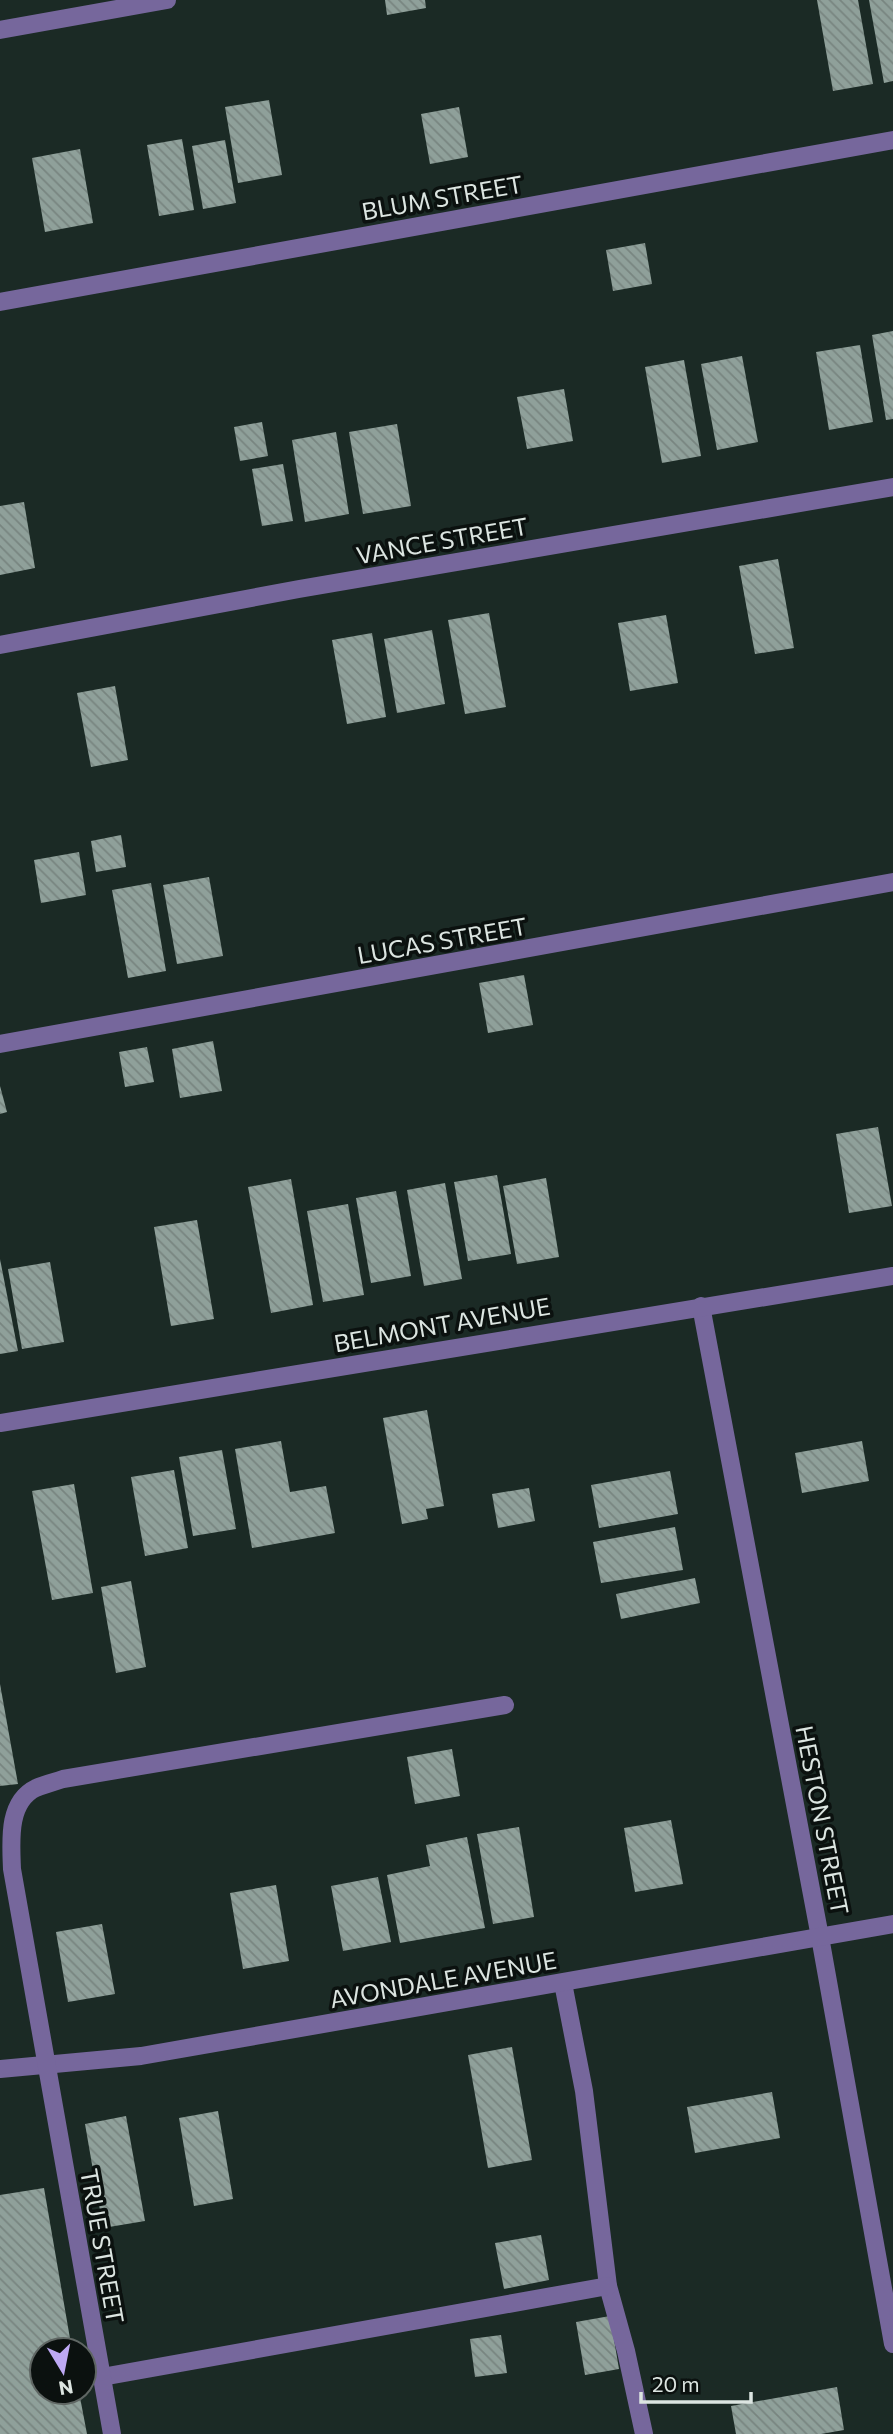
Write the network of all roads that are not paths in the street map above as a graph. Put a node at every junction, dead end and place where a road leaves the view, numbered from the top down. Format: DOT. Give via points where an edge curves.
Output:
graph roads {
  1 [pos="167,0"];
  2 [pos="0,30"];
  3 [pos="893,140"];
  4 [pos="0,302"];
  5 [pos="893,487"];
  6 [pos="0,645"];
  7 [pos="893,882"];
  8 [pos="0,1044"];
  9 [pos="893,1276"];
  10 [pos="701,1306"];
  11 [pos="0,1423"];
  12 [pos="506,1705"];
  13 [pos="893,1924"];
  14 [pos="820,1937"];
  15 [pos="563,1983"];
  16 [pos="47,2066"];
  17 [pos="0,2069"];
  18 [pos="608,2286"];
  19 [pos="893,2344"];
  20 [pos="102,2377"];
  21 [pos="112,2434"];
  22 [pos="644,2434"];
  1 -- 2 [label="street"];
  3 -- 4 [label="street, BLUM STREET"];
  5 -- 6 [label="street, VANCE STREET"];
  7 -- 8 [label="street, LUCAS STREET"];
  9 -- 10 [label="street, BELMONT AVENUE"];
  10 -- 11 [label="street, BELMONT AVENUE"];
  10 -- 14 [label="street, HESTON STREET"];
  12 -- 16 [label="street, TRUE STREET" via="63,1779 34,1789 18,1806 10,1837"];
  13 -- 14 [label="street, AVONDALE AVENUE"];
  14 -- 15 [label="street, AVONDALE AVENUE"];
  14 -- 19 [label="street, HESTON STREET"];
  15 -- 16 [label="street, AVONDALE AVENUE" via="141,2056"];
  15 -- 18 [label="street" via="584,2091"];
  16 -- 17 [label="street, AVONDALE AVENUE"];
  16 -- 20 [label="street, TRUE STREET"];
  18 -- 20 [label="street"];
  18 -- 22 [label="street"];
  20 -- 21 [label="street, TRUE STREET"];
}
